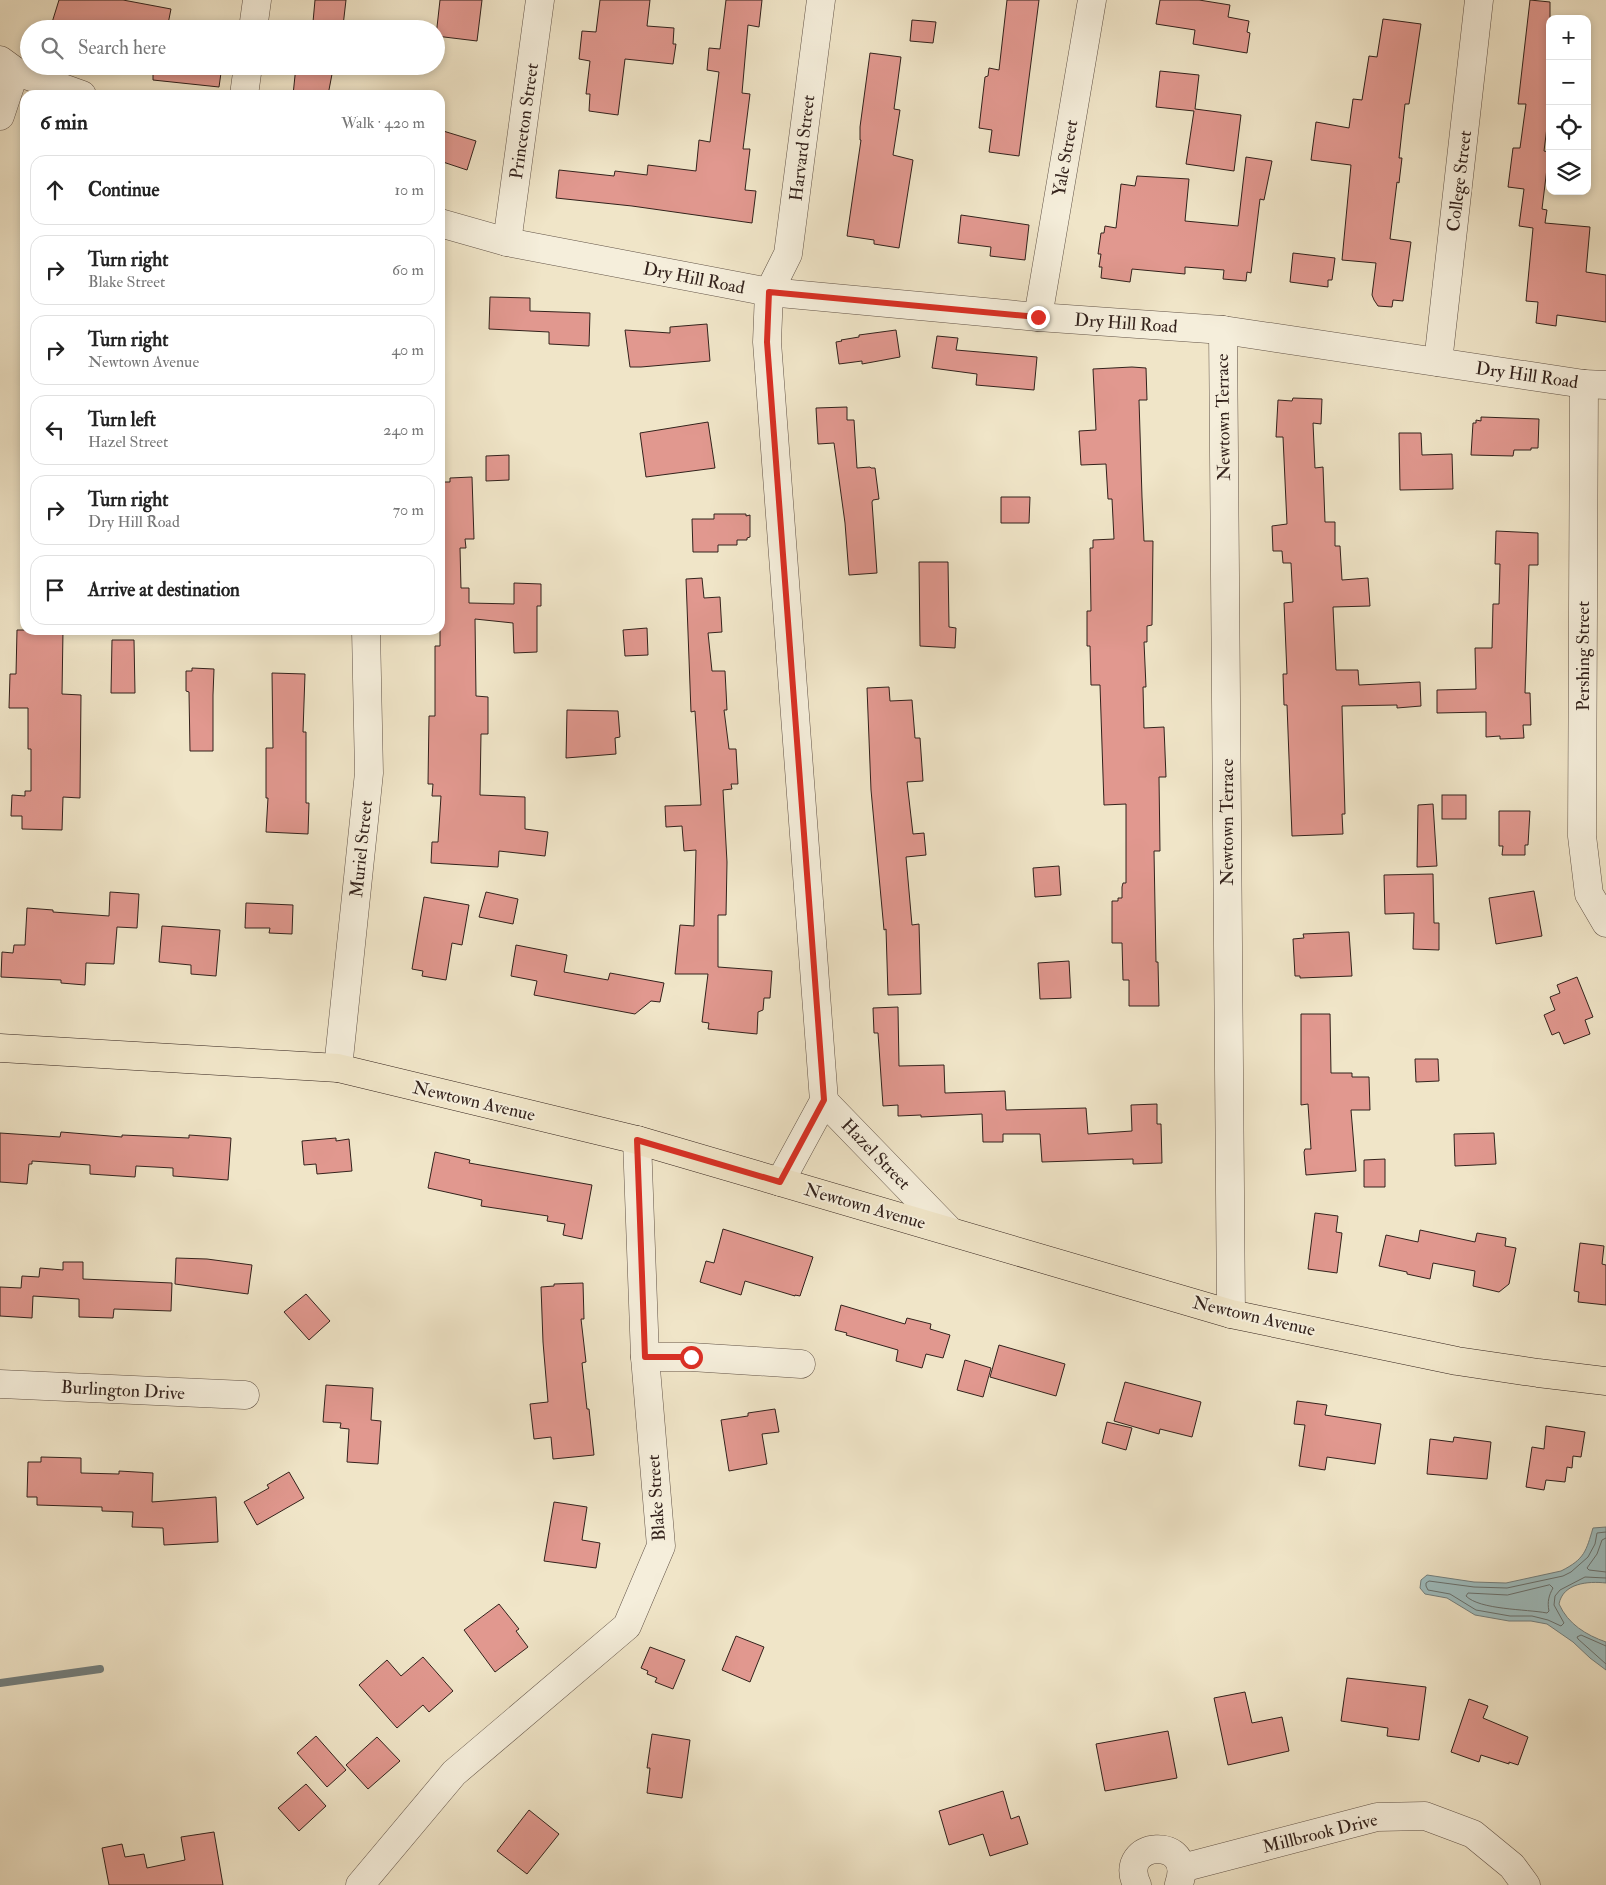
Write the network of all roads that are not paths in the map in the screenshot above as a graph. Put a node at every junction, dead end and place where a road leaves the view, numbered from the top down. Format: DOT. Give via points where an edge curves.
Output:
graph roads {
  1 [pos="257,0"];
  2 [pos="540,0"];
  3 [pos="821,0"];
  4 [pos="1092,0"];
  5 [pos="1480,0"];
  6 [pos="254,20"];
  7 [pos="7,65"];
  8 [pos="20,70"];
  9 [pos="32,75"];
  10 [pos="247,75"];
  11 [pos="70,90"];
  12 [pos="245,90"];
  13 [pos="0,116"];
  14 [pos="445,225"];
  15 [pos="507,242"];
  16 [pos="769,292"];
  17 [pos="1038,317"];
  18 [pos="1222,330"];
  19 [pos="1438,362"];
  20 [pos="1595,385"];
  21 [pos="366,635"];
  22 [pos="1606,923"];
  23 [pos="0,1048"];
  24 [pos="338,1068"];
  25 [pos="824,1100"];
  26 [pos="637,1140"];
  27 [pos="780,1182"];
  28 [pos="949,1230"];
  29 [pos="1231,1314"];
  30 [pos="645,1357"];
  31 [pos="801,1364"];
  32 [pos="1606,1381"];
  33 [pos="0,1384"];
  34 [pos="245,1395"];
  35 [pos="1180,1876"];
  36 [pos="360,1885"];
  37 [pos="1137,1885"];
  38 [pos="1526,1885"];
  1 -- 6 [label="street"];
  2 -- 15 [label="street, Princeton Street"];
  3 -- 16 [label="street, Harvard Street" via="788,254"];
  4 -- 17 [label="street, Yale Street"];
  5 -- 19 [label="street, College Street"];
  7 -- 8 [label="street"];
  7 -- 13 [label="street"];
  9 -- 11 [label="street"];
  10 -- 12 [label="street"];
  14 -- 15 [label="street, Dry Hill Road"];
  15 -- 16 [label="street, Dry Hill Road"];
  16 -- 17 [label="street, Dry Hill Road"];
  16 -- 25 [label="street" via="767,342"];
  17 -- 18 [label="street, Dry Hill Road"];
  18 -- 19 [label="street, Dry Hill Road"];
  18 -- 29 [label="street, Newtown Terrace"];
  19 -- 20 [label="street, Dry Hill Road"];
  20 -- 22 [label="street, Pershing Street" via="1582,836 1589,894"];
  21 -- 24 [label="street, Muriel Street" via="369,773"];
  23 -- 24 [label="main road, Newtown Avenue"];
  24 -- 26 [label="main road, Newtown Avenue"];
  25 -- 27 [label="street, Hazel Street"];
  25 -- 28 [label="street, Hazel Street"];
  26 -- 27 [label="main road, Newtown Avenue"];
  26 -- 30 [label="street, Blake Street"];
  27 -- 28 [label="main road, Newtown Avenue"];
  28 -- 29 [label="main road, Newtown Avenue"];
  29 -- 32 [label="main road, Newtown Avenue" via="1457,1361"];
  30 -- 31 [label="street"];
  30 -- 36 [label="street, Blake Street" via="661,1546 627,1626 454,1773"];
  33 -- 34 [label="street, Burlington Drive"];
  35 -- 37 [label="street, Millbrook Drive" via="1177,1858 1171,1852 1155,1848 1140,1856 1135,1864"];
  35 -- 38 [label="street, Millbrook Drive" via="1378,1817 1425,1816 1472,1834 1512,1866"];
}
